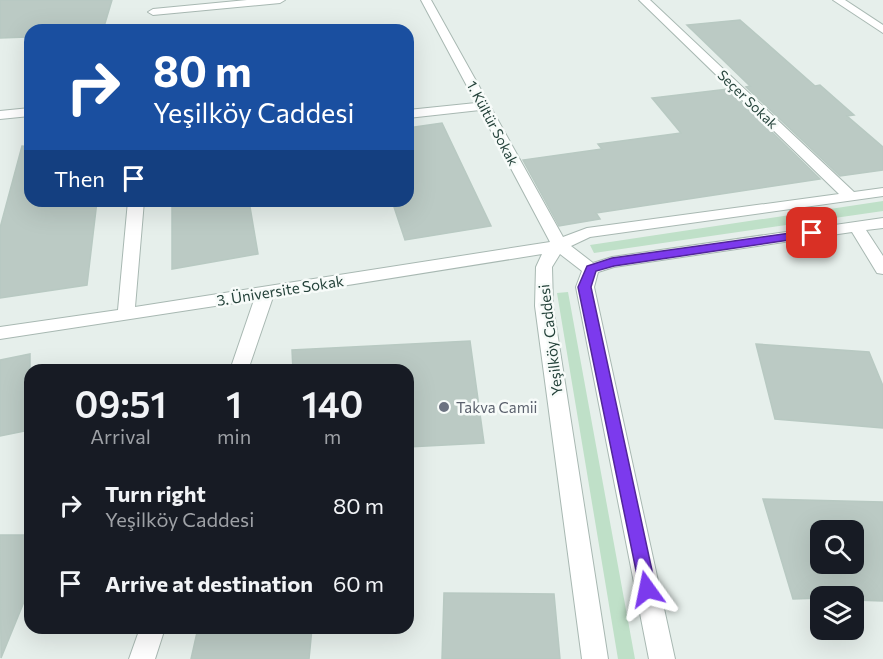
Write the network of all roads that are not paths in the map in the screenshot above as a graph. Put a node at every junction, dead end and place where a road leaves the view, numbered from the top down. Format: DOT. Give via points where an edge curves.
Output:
graph roads {
  1 [pos="280,0"];
  2 [pos="426,0"];
  3 [pos="645,0"];
  4 [pos="838,0"];
  5 [pos="154,11"];
  6 [pos="883,30"];
  7 [pos="485,106"];
  8 [pos="24,113"];
  9 [pos="414,113"];
  10 [pos="0,115"];
  11 [pos="883,192"];
  12 [pos="851,197"];
  13 [pos="135,207"];
  14 [pos="883,223"];
  15 [pos="856,227"];
  16 [pos="560,246"];
  17 [pos="591,269"];
  18 [pos="883,269"];
  19 [pos="266,292"];
  20 [pos="126,315"];
  21 [pos="0,333"];
  22 [pos="241,364"];
  23 [pos="151,634"];
  24 [pos="142,659"];
  25 [pos="595,659"];
  26 [pos="662,659"];
  1 -- 5 [label="street"];
  2 -- 7 [label="street, 1. Kültür Sokak"];
  3 -- 12 [label="street, Seçer Sokak"];
  4 -- 6 [label="street"];
  7 -- 9 [label="street"];
  7 -- 16 [label="street, 1. Kültür Sokak"];
  8 -- 10 [label="street"];
  11 -- 12 [label="street, Yeşilköy Caddesi"];
  12 -- 16 [label="street, Yeşilköy Caddesi" via="587,232"];
  13 -- 20 [label="street"];
  14 -- 15 [label="street"];
  15 -- 17 [label="street" via="612,262"];
  15 -- 18 [label="street"];
  16 -- 17 [label="street"];
  16 -- 19 [label="street, 3. Üniversite Sokak"];
  16 -- 25 [label="street, Yeşilköy Caddesi" via="542,266 544,306"];
  17 -- 26 [label="street" via="585,287"];
  19 -- 20 [label="street, 3. Üniversite Sokak"];
  19 -- 22 [label="street"];
  20 -- 21 [label="street, 3. Üniversite Sokak"];
  23 -- 24 [label="street"];
}
